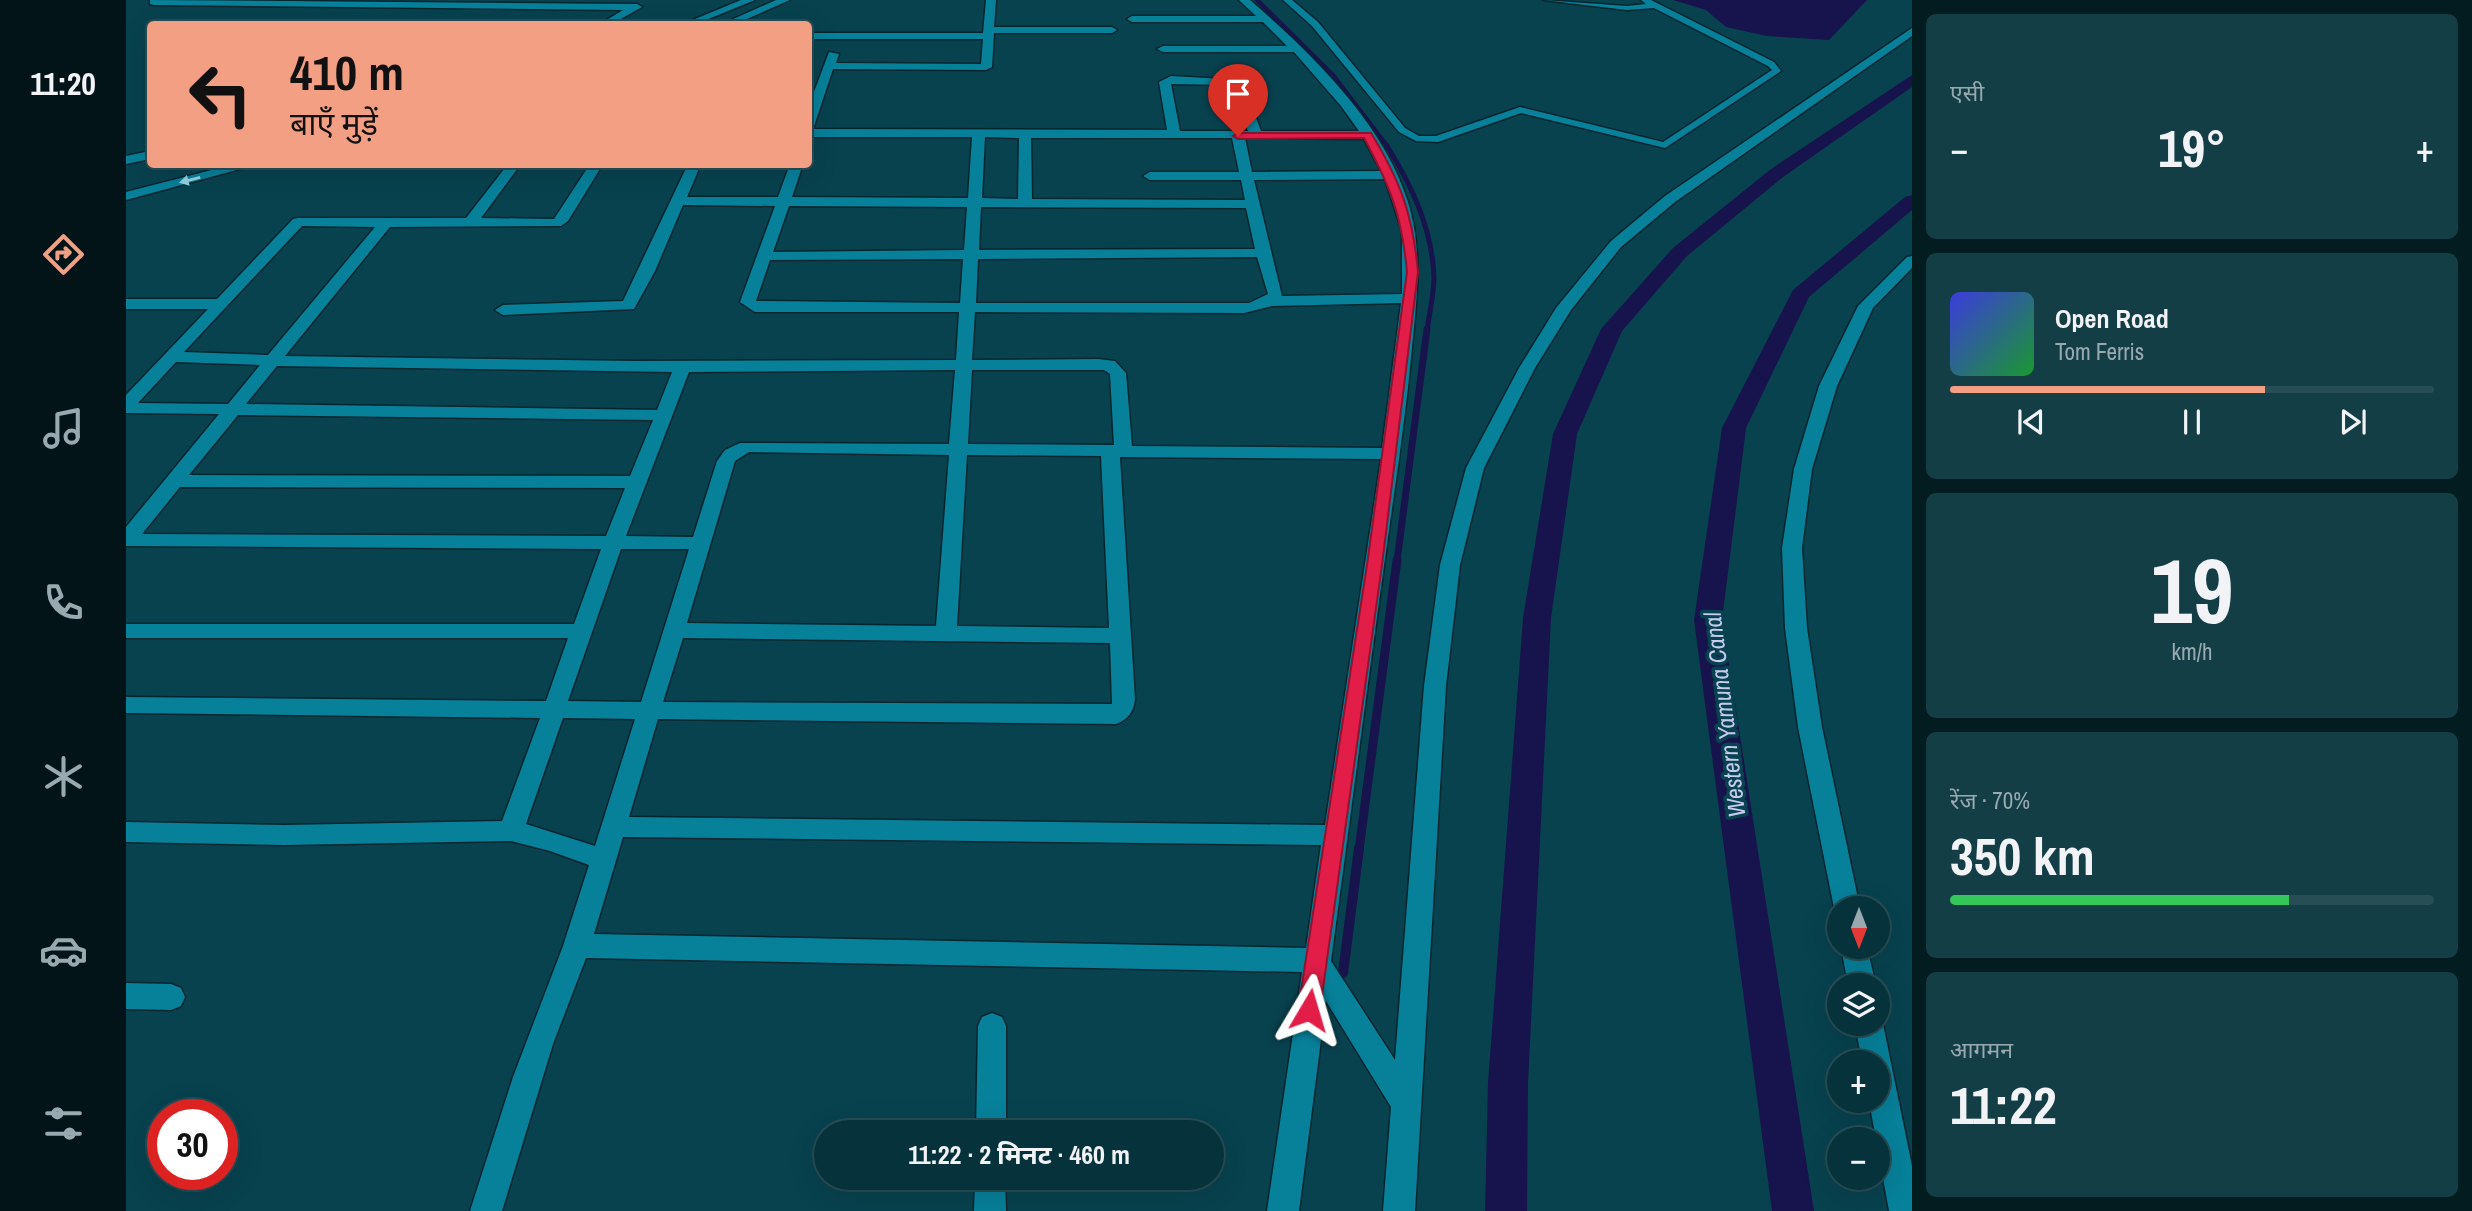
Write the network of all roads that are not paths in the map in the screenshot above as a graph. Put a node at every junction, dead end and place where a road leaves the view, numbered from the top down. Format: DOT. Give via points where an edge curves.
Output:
graph roads {
  1 [pos="649,0"];
  2 [pos="750,0"];
  3 [pos="785,0"];
  4 [pos="991,0"];
  5 [pos="1244,0"];
  6 [pos="1287,0"];
  7 [pos="1547,0"];
  8 [pos="1644,0"];
  9 [pos="154,2"];
  10 [pos="1657,5"];
  11 [pos="637,6"];
  12 [pos="1132,19"];
  13 [pos="1265,19"];
  14 [pos="610,21"];
  15 [pos="696,21"];
  16 [pos="732,21"];
  17 [pos="1112,30"];
  18 [pos="1912,31"];
  19 [pos="989,33"];
  20 [pos="812,36"];
  21 [pos="838,36"];
  22 [pos="1296,49"];
  23 [pos="1163,50"];
  24 [pos="829,66"];
  25 [pos="812,115"];
  26 [pos="812,133"];
  27 [pos="979,134"];
  28 [pos="1025,135"];
  29 [pos="1174,135"];
  30 [pos="1368,135"];
  31 [pos="1238,136"];
  32 [pos="1256,136"];
  33 [pos="147,156"];
  34 [pos="126,160"];
  35 [pos="180,168"];
  36 [pos="237,168"];
  37 [pos="512,168"];
  38 [pos="594,168"];
  39 [pos="693,168"];
  40 [pos="796,168"];
  41 [pos="1389,175"];
  42 [pos="1150,176"];
  43 [pos="1245,176"];
  44 [pos="126,181"];
  45 [pos="126,196"];
  46 [pos="679,201"];
  47 [pos="785,201"];
  48 [pos="976,203"];
  49 [pos="1025,203"];
  50 [pos="1253,204"];
  51 [pos="386,222"];
  52 [pos="470,223"];
  53 [pos="1263,253"];
  54 [pos="971,254"];
  55 [pos="764,256"];
  56 [pos="1912,260"];
  57 [pos="1410,298"];
  58 [pos="1271,301"];
  59 [pos="126,304"];
  60 [pos="220,304"];
  61 [pos="966,309"];
  62 [pos="503,310"];
  63 [pos="172,357"];
  64 [pos="273,361"];
  65 [pos="964,365"];
  66 [pos="683,366"];
  67 [pos="126,406"];
  68 [pos="232,410"];
  69 [pos="664,415"];
  70 [pos="959,450"];
  71 [pos="1116,450"];
  72 [pos="1390,454"];
  73 [pos="174,481"];
  74 [pos="638,482"];
  75 [pos="126,540"];
  76 [pos="613,543"];
  77 [pos="701,543"];
  78 [pos="674,629"];
  79 [pos="126,631"];
  80 [pos="581,631"];
  81 [pos="946,634"];
  82 [pos="1120,636"];
  83 [pos="126,705"];
  84 [pos="553,708"];
  85 [pos="649,710"];
  86 [pos="614,827"];
  87 [pos="511,831"];
  88 [pos="126,832"];
  89 [pos="1334,835"];
  90 [pos="604,860"];
  91 [pos="1845,896"];
  92 [pos="577,946"];
  93 [pos="1315,960"];
  94 [pos="126,996"];
  95 [pos="171,997"];
  96 [pos="992,1026"];
  97 [pos="1408,1107"];
  98 [pos="1886,1113"];
  99 [pos="990,1120"];
  100 [pos="990,1190"];
  101 [pos="486,1211"];
  102 [pos="990,1211"];
  103 [pos="1283,1211"];
  104 [pos="1399,1211"];
  105 [pos="1905,1211"];
  1 -- 11 [label="street"];
  2 -- 15 [label="street"];
  3 -- 16 [label="street"];
  4 -- 19 [label="street"];
  5 -- 13 [label="street"];
  6 -- 10 [label="lane" via="1315,24 1408,136 1438,139 1520,110 1662,146 1777,68"];
  7 -- 10 [label="lane" via="1627,8"];
  8 -- 10 [label="lane"];
  9 -- 11 [label="street"];
  11 -- 14 [label="street"];
  12 -- 13 [label="street"];
  13 -- 22 [label="street"];
  17 -- 19 [label="street"];
  18 -- 97 [label="street" via="1670,199 1616,244 1564,308 1475,468 1451,565 1435,686"];
  19 -- 21 [label="street"];
  19 -- 24 [label="street" via="986,67"];
  20 -- 21 [label="street"];
  21 -- 24 [label="street"];
  22 -- 23 [label="street"];
  22 -- 30 [label="street"];
  24 -- 25 [label="street"];
  26 -- 27 [label="street"];
  27 -- 28 [label="street"];
  27 -- 48 [label="street"];
  28 -- 29 [label="street"];
  28 -- 49 [label="street"];
  29 -- 31 [label="street"];
  29 -- 32 [label="street" via="1165,82 1171,80 1238,82"];
  30 -- 32 [label="street"];
  30 -- 41 [label="street"];
  31 -- 32 [label="street"];
  31 -- 43 [label="street"];
  33 -- 34 [label="street"];
  35 -- 44 [label="street"];
  36 -- 45 [label="street, one-way"];
  37 -- 52 [label="street"];
  38 -- 52 [label="street" via="560,222"];
  39 -- 46 [label="street"];
  40 -- 47 [label="street"];
  41 -- 43 [label="street"];
  41 -- 57 [label="street" via="1409,230"];
  42 -- 43 [label="street"];
  43 -- 50 [label="street"];
  46 -- 47 [label="street"];
  46 -- 62 [label="street" via="628,306"];
  47 -- 48 [label="street"];
  47 -- 55 [label="street"];
  48 -- 49 [label="street"];
  48 -- 54 [label="street"];
  49 -- 50 [label="street"];
  50 -- 53 [label="street"];
  51 -- 52 [label="street"];
  51 -- 60 [label="street" via="298,222"];
  51 -- 64 [label="street"];
  53 -- 54 [label="street"];
  53 -- 58 [label="street" via="1276,294"];
  54 -- 55 [label="street"];
  54 -- 61 [label="street"];
  55 -- 61 [label="street" via="748,302 755,307"];
  56 -- 91 [label="street" via="1866,306 1828,386 1803,469 1791,548 1810,727"];
  57 -- 58 [label="street"];
  57 -- 72 [label="street"];
  58 -- 61 [label="street" via="1220,309"];
  59 -- 60 [label="street"];
  60 -- 63 [label="street"];
  61 -- 65 [label="street"];
  63 -- 64 [label="street"];
  63 -- 67 [label="street"];
  64 -- 66 [label="street"];
  64 -- 68 [label="street"];
  65 -- 66 [label="street"];
  65 -- 70 [label="street"];
  65 -- 71 [label="street" via="1098,364 1116,369"];
  66 -- 69 [label="street"];
  67 -- 68 [label="street"];
  68 -- 69 [label="street"];
  68 -- 73 [label="street"];
  69 -- 74 [label="street"];
  70 -- 71 [label="street"];
  70 -- 77 [label="street" via="737,449 726,461"];
  70 -- 81 [label="street"];
  71 -- 72 [label="street"];
  71 -- 82 [label="street"];
  72 -- 89 [label="street"];
  73 -- 74 [label="street"];
  73 -- 75 [label="street"];
  74 -- 76 [label="street"];
  75 -- 76 [label="street"];
  76 -- 77 [label="street"];
  76 -- 80 [label="street"];
  77 -- 78 [label="street"];
  78 -- 81 [label="street"];
  78 -- 85 [label="street"];
  79 -- 80 [label="street"];
  80 -- 84 [label="street"];
  81 -- 82 [label="street"];
  82 -- 85 [label="street" via="1123,707 1110,716"];
  83 -- 84 [label="street"];
  84 -- 85 [label="street"];
  84 -- 87 [label="street"];
  85 -- 86 [label="street"];
  86 -- 89 [label="street"];
  86 -- 90 [label="street"];
  87 -- 88 [label="street"];
  87 -- 90 [label="street"];
  89 -- 93 [label="street"];
  90 -- 92 [label="street"];
  92 -- 93 [label="street"];
  92 -- 101 [label="street" via="528,1070"];
  93 -- 97 [label="street"];
  93 -- 103 [label="street"];
  94 -- 95 [label="street"];
  96 -- 99 [label="street"];
  97 -- 104 [label="street"];
  98 -- 105 [label="street"];
  100 -- 102 [label="street"];
}
